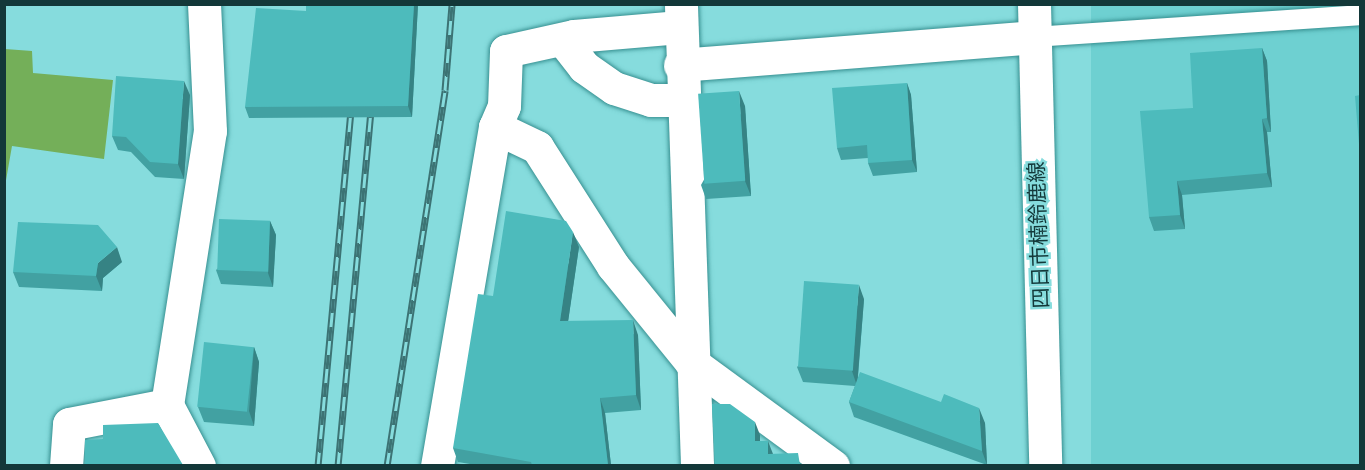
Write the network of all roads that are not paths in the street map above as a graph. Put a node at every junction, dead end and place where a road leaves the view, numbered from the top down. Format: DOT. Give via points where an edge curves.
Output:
graph roads {
  1 [pos="204,4"];
  2 [pos="1034,4"];
  3 [pos="1360,15"];
  4 [pos="680,16"];
  5 [pos="1032,37"];
  6 [pos="563,40"];
  7 [pos="680,65"];
  8 [pos="681,100"];
  9 [pos="495,127"];
  10 [pos="691,362"];
  11 [pos="167,405"];
  12 [pos="66,465"];
  13 [pos="200,465"];
  14 [pos="437,465"];
  15 [pos="697,465"];
  16 [pos="833,465"];
  17 [pos="1045,465"];
  1 -- 11 [label="street" via="210,131"];
  2 -- 5 [label="street, 四日市楠鈴鹿線"];
  3 -- 5 [label="lane"];
  4 -- 6 [label="street"];
  4 -- 7 [label="street"];
  5 -- 7 [label="street"];
  5 -- 17 [label="street, 四日市楠鈴鹿線"];
  6 -- 8 [label="street" via="584,67 614,88 651,100"];
  6 -- 9 [label="street" via="506,51 504,106"];
  7 -- 8 [label="street"];
  8 -- 10 [label="street"];
  9 -- 10 [label="street" via="537,147 613,266"];
  9 -- 14 [label="street"];
  10 -- 15 [label="street"];
  10 -- 16 [label="street"];
  11 -- 12 [label="street" via="69,424"];
  11 -- 13 [label="street"];
}
